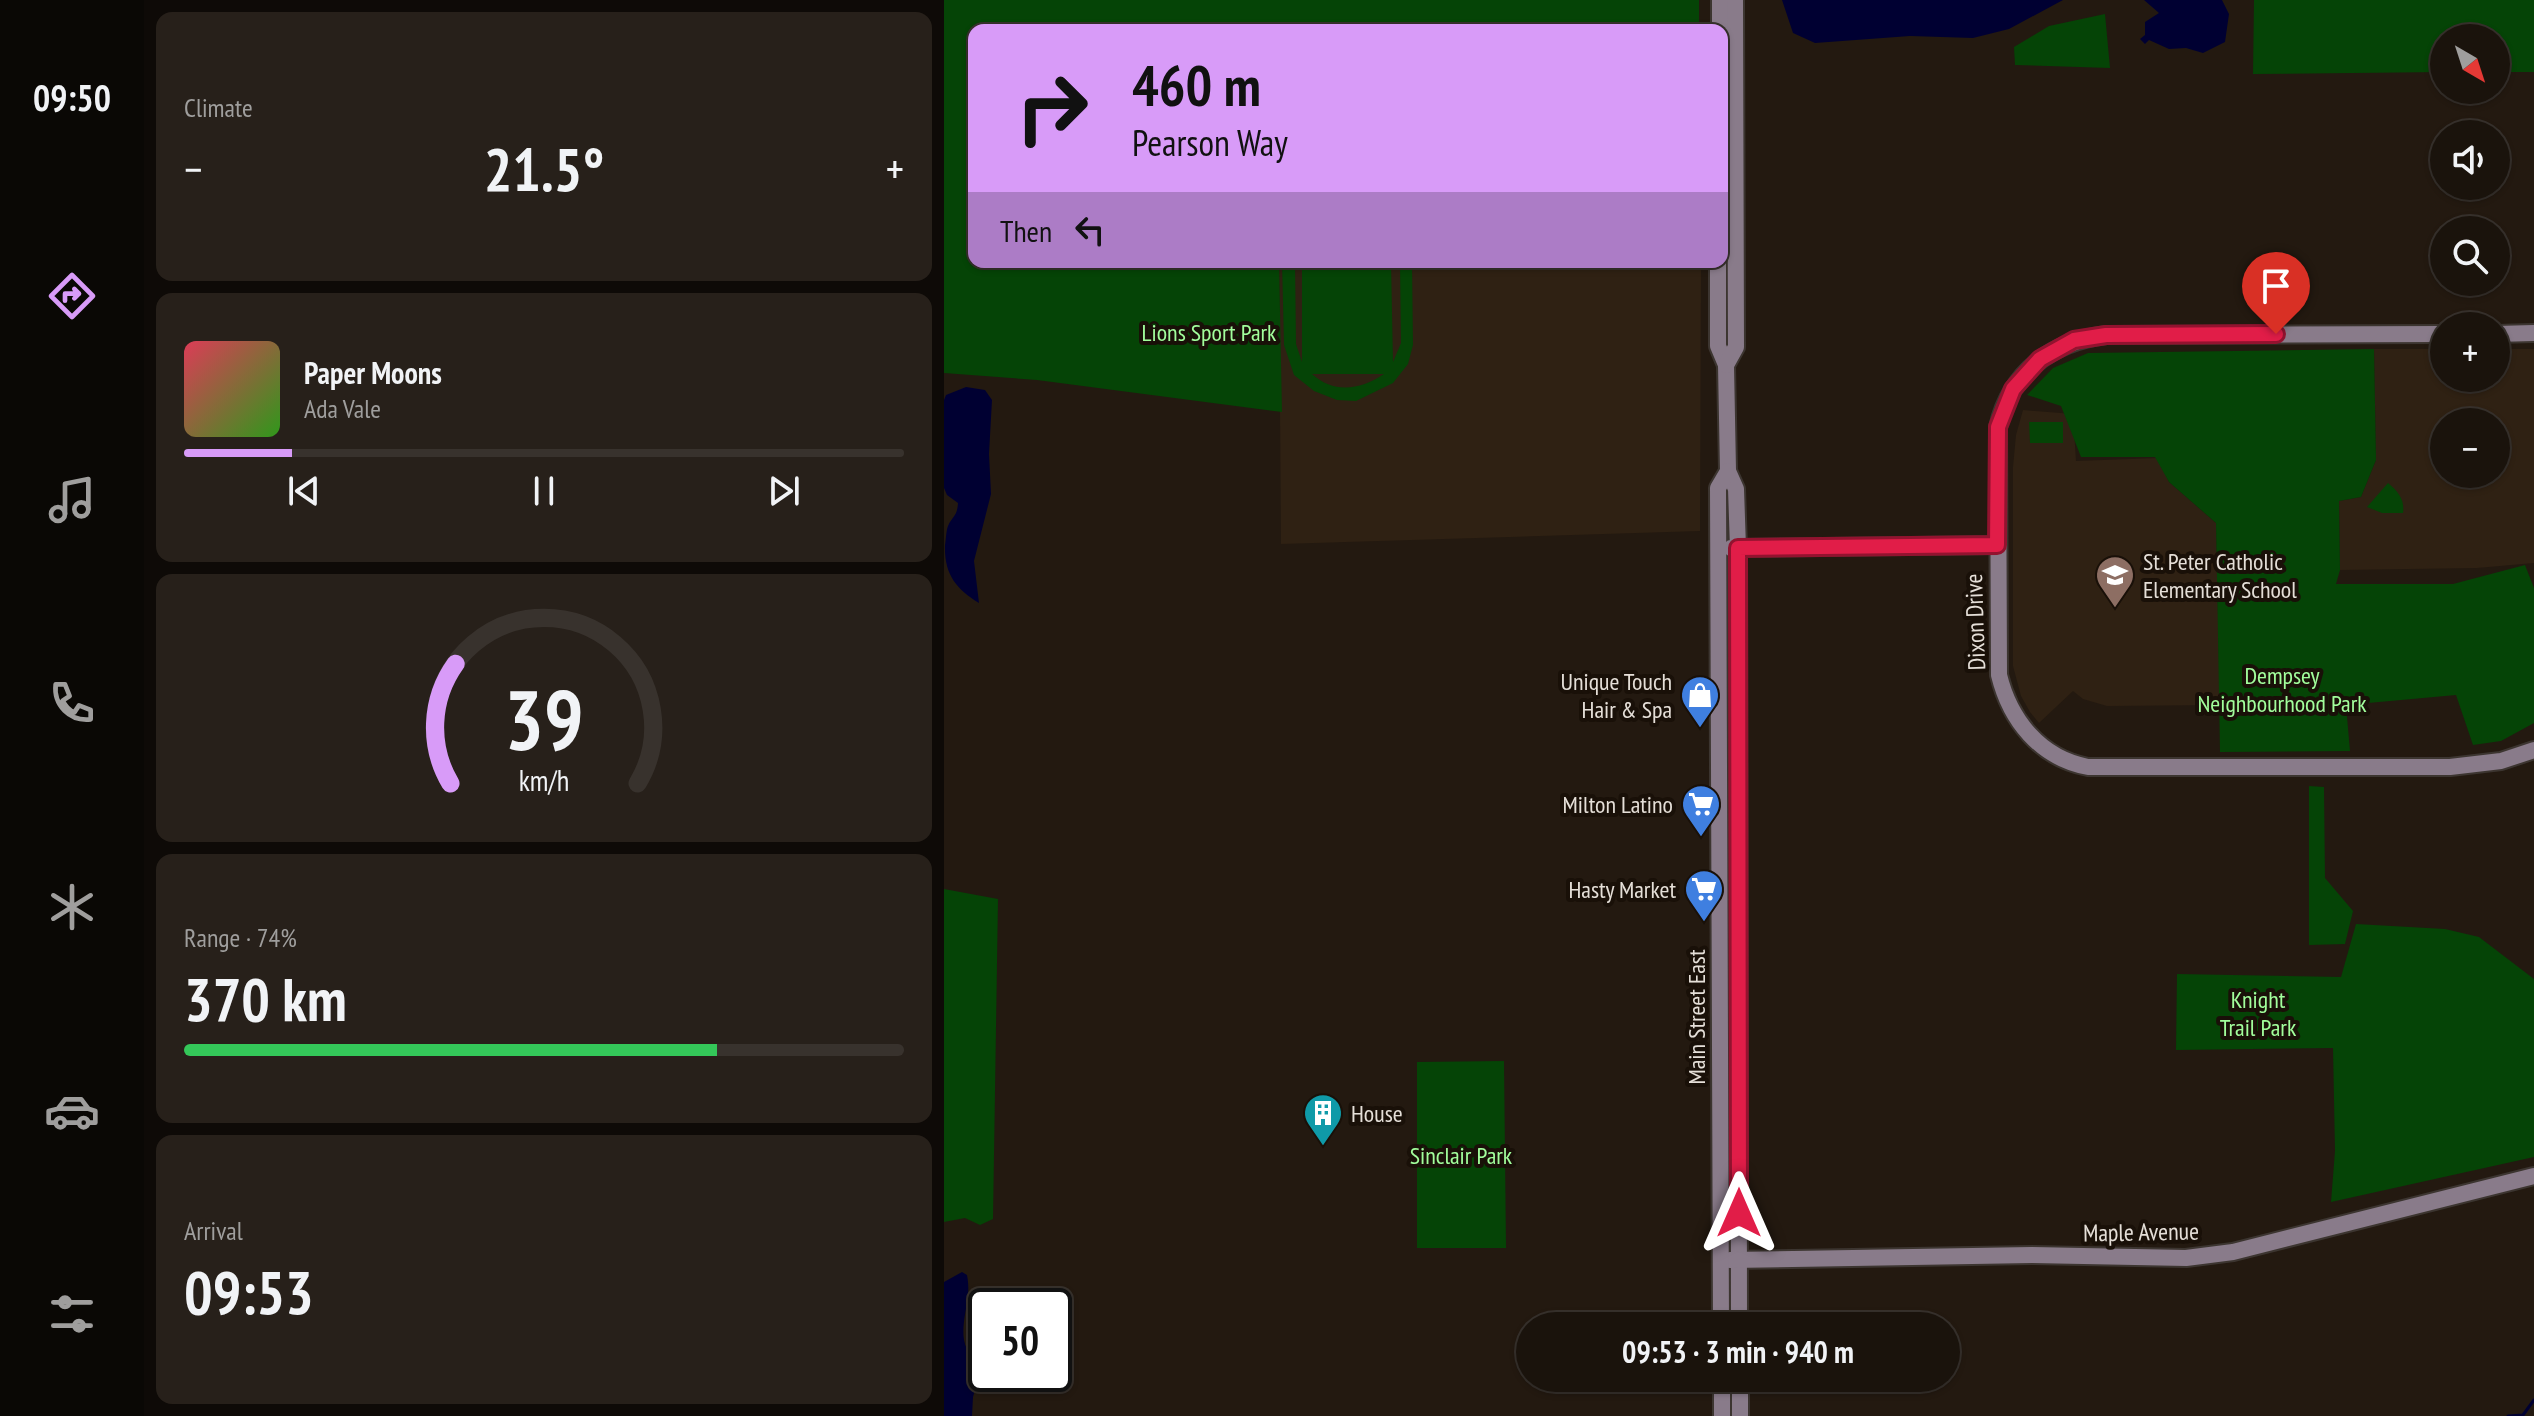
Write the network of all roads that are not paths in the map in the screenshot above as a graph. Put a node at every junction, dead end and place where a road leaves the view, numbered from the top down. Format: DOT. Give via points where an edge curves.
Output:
graph roads {
  1 [pos="1720,0"];
  2 [pos="1735,0"];
  3 [pos="1720,24"];
  4 [pos="1718,268"];
  5 [pos="2534,333"];
  6 [pos="2430,334"];
  7 [pos="2510,334"];
  8 [pos="1726,365"];
  9 [pos="1728,471"];
  10 [pos="1997,545"];
  11 [pos="1718,548"];
  12 [pos="1738,548"];
  13 [pos="2534,750"];
  14 [pos="2534,1176"];
  15 [pos="1721,1260"];
  16 [pos="1739,1260"];
  17 [pos="1721,1312"];
  18 [pos="1739,1312"];
  19 [pos="1722,1392"];
  20 [pos="1740,1392"];
  21 [pos="1722,1416"];
  22 [pos="1740,1416"];
  1 -- 3 [label="street"];
  2 -- 8 [label="street, Main Street East" via="1736,347"];
  4 -- 8 [label="street, Main Street East" via="1718,346"];
  5 -- 7 [label="street"];
  6 -- 10 [label="street, Dixon Drive" via="2106,335 2055,348 2025,372 2001,417"];
  8 -- 9 [label="street, Main Street East"];
  9 -- 11 [label="street, Main Street East" via="1718,488"];
  9 -- 12 [label="street, Main Street East" via="1736,489"];
  10 -- 12 [label="street"];
  10 -- 13 [label="street, Dixon Drive" via="1998,665 2006,701 2035,741 2079,765 2450,767 2501,761"];
  11 -- 12 [label="street"];
  11 -- 15 [label="street, Main Street East"];
  12 -- 16 [label="street, Main Street East"];
  14 -- 16 [label="street, Maple Avenue" via="2233,1252 2186,1258"];
  15 -- 16 [label="street, Maple Avenue"];
  15 -- 17 [label="street, Main Street East"];
  16 -- 18 [label="street, Main Street East"];
  19 -- 21 [label="street"];
  20 -- 22 [label="street"];
}
